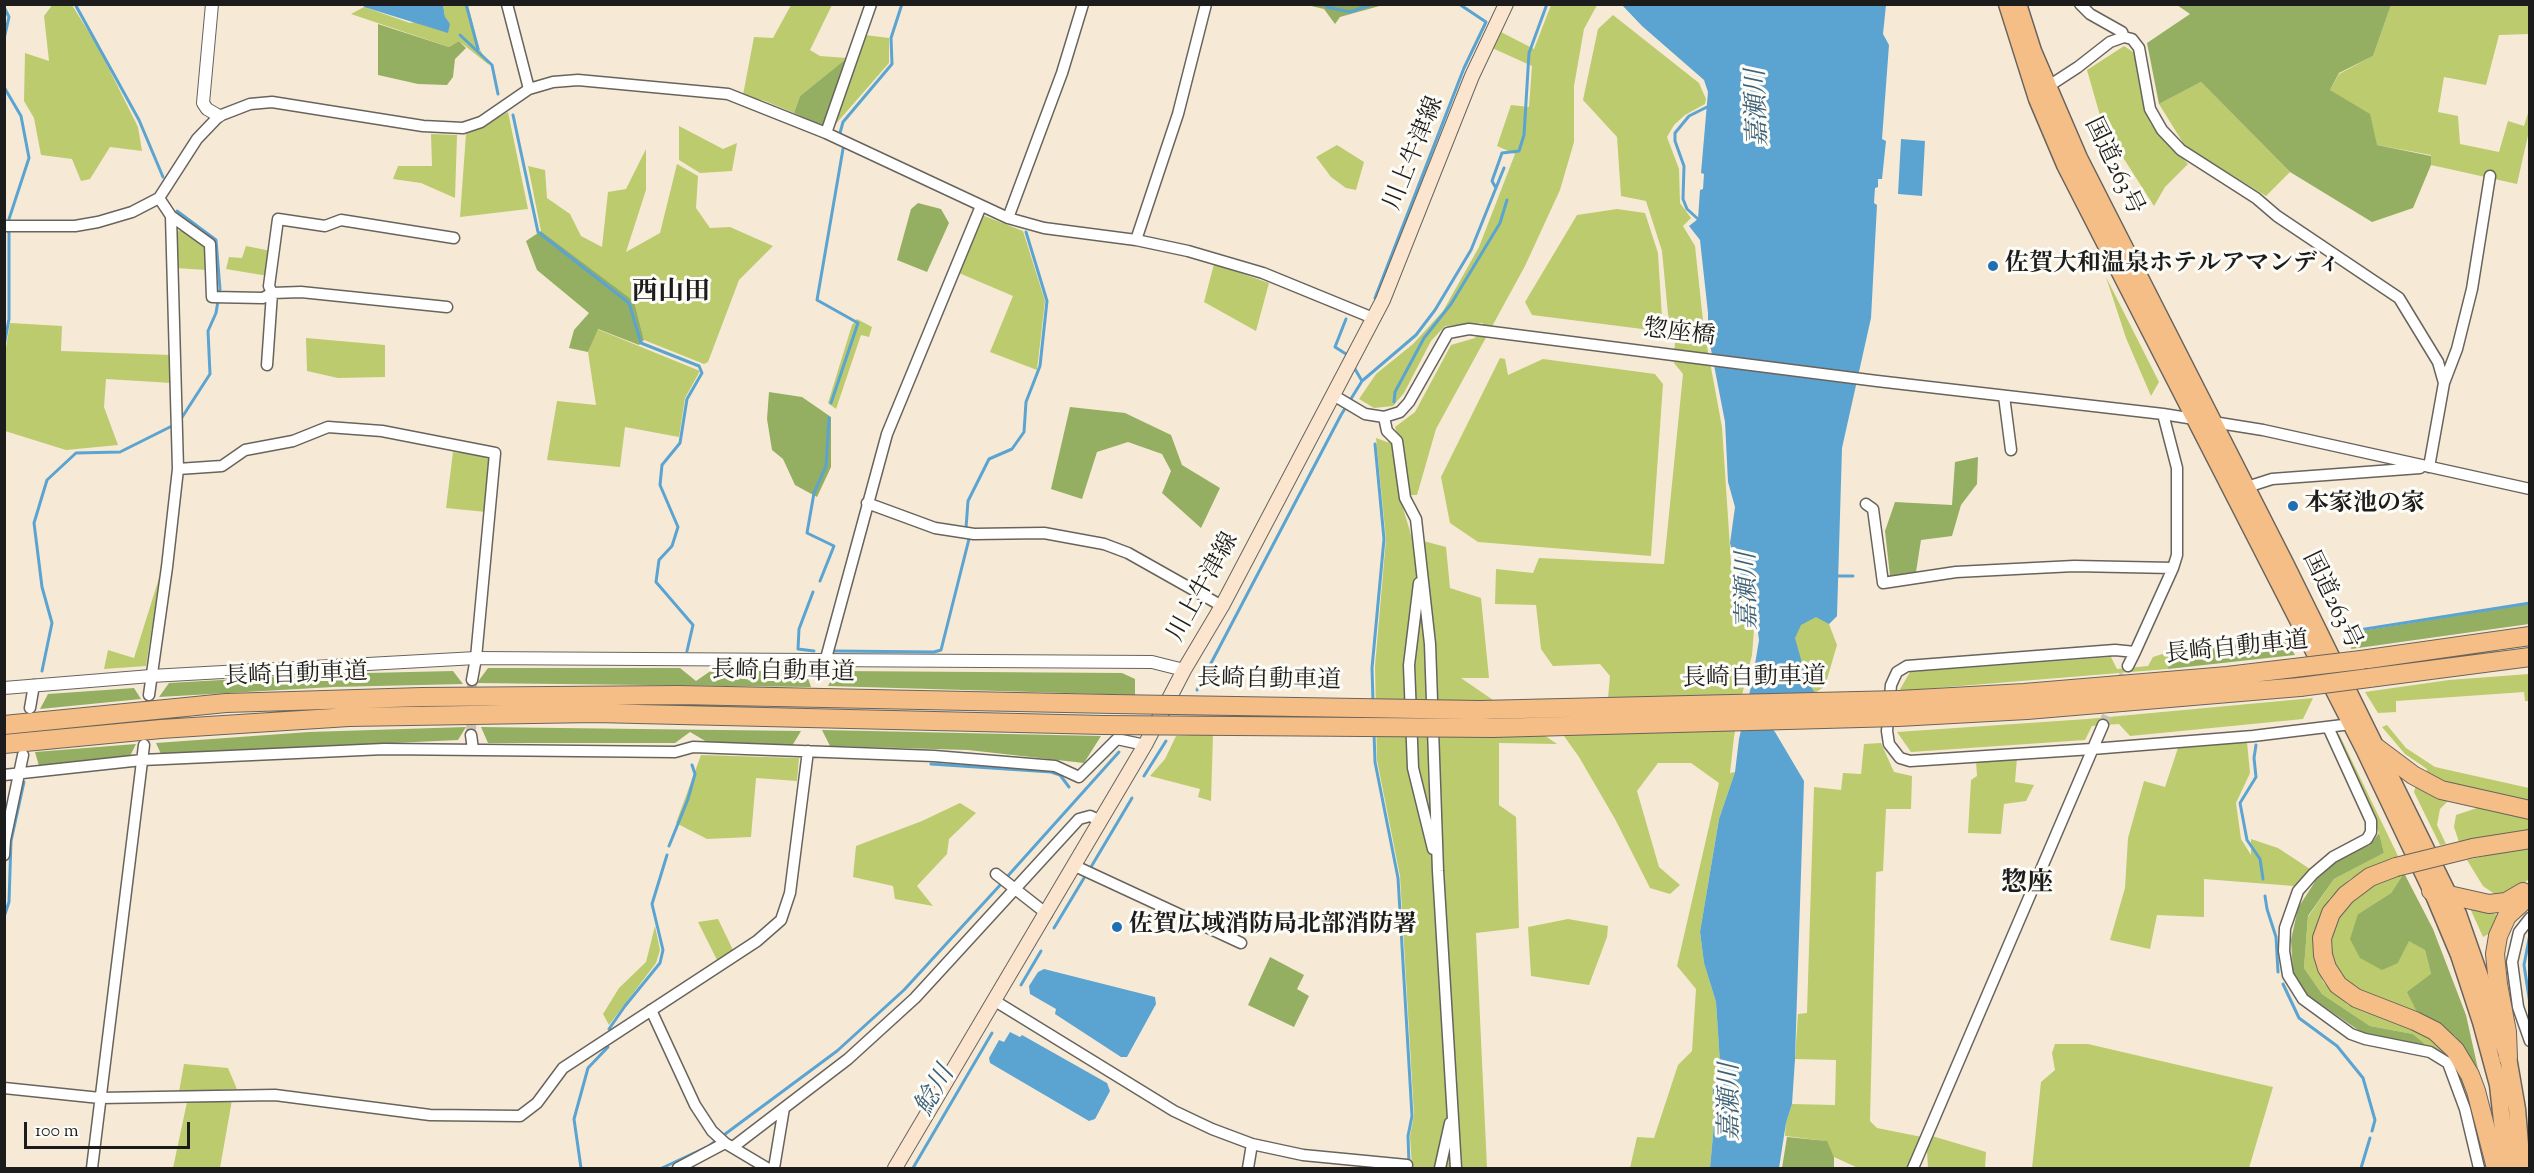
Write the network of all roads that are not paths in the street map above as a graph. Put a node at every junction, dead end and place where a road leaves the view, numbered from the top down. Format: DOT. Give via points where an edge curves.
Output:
graph roads {
  1 [pos="212,4"];
  2 [pos="507,4"];
  3 [pos="870,4"];
  4 [pos="1083,4"];
  5 [pos="1206,4"];
  6 [pos="1506,4"];
  7 [pos="2007,4"];
  8 [pos="2018,4"];
  9 [pos="2080,4"];
  10 [pos="2124,37"];
  11 [pos="2047,84"];
  12 [pos="529,89"];
  13 [pos="219,116"];
  14 [pos="826,133"];
  15 [pos="2490,176"];
  16 [pos="159,198"];
  17 [pos="981,207"];
  18 [pos="171,216"];
  19 [pos="1008,218"];
  20 [pos="4,226"];
  21 [pos="454,238"];
  22 [pos="1136,240"];
  23 [pos="272,292"];
  24 [pos="447,307"];
  25 [pos="1373,318"];
  26 [pos="267,365"];
  27 [pos="2444,383"];
  28 [pos="2004,396"];
  29 [pos="1336,397"];
  30 [pos="2163,414"];
  31 [pos="1384,417"];
  32 [pos="2194,419"];
  33 [pos="2216,424"];
  34 [pos="2011,450"];
  35 [pos="2429,467"];
  36 [pos="178,469"];
  37 [pos="2247,487"];
  38 [pos="2529,489"];
  39 [pos="867,503"];
  40 [pos="1866,504"];
  41 [pos="1421,565"];
  42 [pos="2173,568"];
  43 [pos="1222,606"];
  44 [pos="2529,636"];
  45 [pos="2135,652"];
  46 [pos="2529,657"];
  47 [pos="476,658"];
  48 [pos="825,662"];
  49 [pos="2128,666"];
  50 [pos="1184,670"];
  51 [pos="151,676"];
  52 [pos="472,680"];
  53 [pos="34,685"];
  54 [pos="4,688"];
  55 [pos="149,695"];
  56 [pos="30,708"];
  57 [pos="1898,709"];
  58 [pos="4,724"];
  59 [pos="2103,724"];
  60 [pos="2350,724"];
  61 [pos="2328,727"];
  62 [pos="471,735"];
  63 [pos="4,744"];
  64 [pos="144,745"];
  65 [pos="1145,745"];
  66 [pos="2377,748"];
  67 [pos="473,749"];
  68 [pos="2092,749"];
  69 [pos="808,751"];
  70 [pos="23,755"];
  71 [pos="142,760"];
  72 [pos="20,773"];
  73 [pos="4,775"];
  74 [pos="2529,810"];
  75 [pos="1101,821"];
  76 [pos="2529,839"];
  77 [pos="4,855"];
  78 [pos="1075,866"];
  79 [pos="1438,871"];
  80 [pos="996,874"];
  81 [pos="1013,888"];
  82 [pos="2529,888"];
  83 [pos="2440,893"];
  84 [pos="2529,895"];
  85 [pos="1047,914"];
  86 [pos="2529,918"];
  87 [pos="1241,944"];
  88 [pos="994,1001"];
  89 [pos="651,1010"];
  90 [pos="2529,1041"];
  91 [pos="2508,1057"];
  92 [pos="4,1088"];
  93 [pos="100,1098"];
  94 [pos="1454,1105"];
  95 [pos="784,1108"];
  96 [pos="1252,1144"];
  97 [pos="729,1145"];
  98 [pos="1407,1165"];
  99 [pos="92,1168"];
  100 [pos="678,1168"];
  101 [pos="767,1168"];
  102 [pos="774,1168"];
  103 [pos="895,1168"];
  104 [pos="1248,1168"];
  105 [pos="1440,1168"];
  106 [pos="1456,1168"];
  107 [pos="1913,1168"];
  108 [pos="2479,1168"];
  109 [pos="2496,1168"];
  110 [pos="2507,1168"];
  111 [pos="2522,1168"];
  1 -- 13 [label="street" via="203,103"];
  2 -- 12 [label="street"];
  3 -- 14 [label="street"];
  4 -- 19 [label="street" via="1062,73"];
  5 -- 22 [label="street" via="1178,114"];
  6 -- 25 [label="main road, 川上牛津線" via="1472,76"];
  7 -- 32 [label="highway, 国道263号" via="2037,99 2065,165"];
  8 -- 11 [label="highway, 国道263号"];
  9 -- 10 [label="street"];
  10 -- 11 [label="street" via="2110,42 2078,67"];
  10 -- 27 [label="street" via="2132,39 2139,48 2150,108 2181,150 2400,298 2438,362"];
  11 -- 33 [label="highway, 国道263号" via="2079,158"];
  12 -- 13 [label="street" via="481,122 462,128 423,126 272,102 250,104"];
  12 -- 14 [label="street" via="578,80 706,90 747,100"];
  13 -- 16 [label="street" via="197,139"];
  14 -- 17 [label="street"];
  15 -- 27 [label="street" via="2472,289"];
  16 -- 18 [label="street"];
  16 -- 20 [label="street" via="132,212 98,222 75,226"];
  17 -- 19 [label="street"];
  17 -- 39 [label="street" via="887,434"];
  18 -- 23 [label="street" via="210,244 218,297 263,298"];
  18 -- 36 [label="street"];
  19 -- 22 [label="street" via="1044,228"];
  21 -- 23 [label="street" via="341,220 325,226 278,219 269,286"];
  22 -- 25 [label="street" via="1188,250 1263,273"];
  23 -- 24 [label="street"];
  23 -- 26 [label="street"];
  25 -- 29 [label="main road, 川上牛津線"];
  27 -- 35 [label="street"];
  28 -- 30 [label="street, 惣座橋"];
  28 -- 31 [label="street, 惣座橋" via="1463,329 1448,333 1409,402 1400,412"];
  28 -- 34 [label="street"];
  29 -- 31 [label="street" via="1365,414"];
  29 -- 43 [label="main road, 川上牛津線"];
  30 -- 32 [label="street, 惣座橋"];
  30 -- 42 [label="street" via="2176,468 2177,555"];
  31 -- 41 [label="street" via="1387,431 1397,441 1405,498 1416,519"];
  32 -- 33 [label="street, 惣座橋"];
  32 -- 60 [label="highway, 国道263号"];
  33 -- 35 [label="street, 惣座橋" via="2263,430"];
  33 -- 37 [label="highway, 国道263号"];
  35 -- 37 [label="street" via="2272,479"];
  35 -- 38 [label="street, 惣座橋"];
  36 -- 47 [label="street" via="222,466 244,450 293,441 328,427 382,431 495,453"];
  36 -- 51 [label="street"];
  37 -- 66 [label="highway, 国道263号"];
  39 -- 43 [label="street" via="935,528 964,533 1044,533 1104,544 1128,553"];
  39 -- 48 [label="street"];
  40 -- 42 [label="street" via="1873,509 1883,583 1968,571 2074,566"];
  41 -- 79 [label="street" via="1430,644"];
  41 -- 79 [label="street" via="1409,665 1413,768"];
  42 -- 45 [label="street"];
  43 -- 50 [label="main road, 川上牛津線"];
  44 -- 57 [label="highway, 長崎自動車道, bridge" via="2294,668"];
  45 -- 49 [label="street"];
  45 -- 68 [label="street" via="2115,650 1907,666 1897,672 1891,685 1887,731 1889,744 1900,758"];
  46 -- 57 [label="highway, 長崎自動車道, bridge" via="2300,687 2027,710"];
  47 -- 48 [label="street"];
  47 -- 51 [label="street"];
  47 -- 52 [label="street"];
  48 -- 50 [label="street" via="1152,662"];
  50 -- 65 [label="main road, 川上牛津線"];
  51 -- 53 [label="street"];
  51 -- 55 [label="street"];
  53 -- 54 [label="street"];
  53 -- 56 [label="street"];
  57 -- 58 [label="highway, 長崎自動車道, bridge" via="1480,710 679,695 422,697 226,703"];
  57 -- 63 [label="highway, 長崎自動車道, bridge" via="1492,728 1104,725 595,713 349,717"];
  59 -- 68 [label="street"];
  60 -- 61 [label="street"];
  60 -- 83 [label="highway, 国道263号"];
  61 -- 68 [label="street"];
  61 -- 108 [label="street" via="2371,821 2371,832 2367,839 2333,857 2298,891 2285,928 2288,975 2303,999 2351,1034 2430,1052 2448,1063"];
  62 -- 67 [label="street"];
  64 -- 71 [label="street"];
  65 -- 69 [label="street" via="1117,739 1078,777 1055,766"];
  65 -- 75 [label="main road, 川上牛津線"];
  66 -- 74 [label="highway" via="2413,776 2441,790"];
  66 -- 83 [label="highway, 国道263号"];
  67 -- 69 [label="street" via="675,752 693,747"];
  67 -- 71 [label="street"];
  68 -- 107 [label="street"];
  69 -- 89 [label="street" via="790,893 781,920 757,941"];
  70 -- 72 [label="street"];
  71 -- 72 [label="street"];
  71 -- 93 [label="street"];
  72 -- 73 [label="street"];
  72 -- 77 [label="street"];
  75 -- 78 [label="main road, 川上牛津線"];
  75 -- 81 [label="street" via="1090,816 1079,819"];
  76 -- 109 [label="highway, bridge" via="2473,848 2370,877 2346,895 2331,913 2322,938 2327,968 2338,985 2356,998 2435,1031 2455,1050 2473,1083"];
  78 -- 85 [label="main road, 川上牛津線"];
  78 -- 87 [label="street"];
  79 -- 94 [label="street"];
  80 -- 81 [label="street"];
  81 -- 85 [label="street"];
  81 -- 95 [label="street" via="915,998 848,1059"];
  82 -- 83 [label="highway" via="2500,903"];
  83 -- 91 [label="highway, 国道263号" via="2458,914"];
  83 -- 110 [label="highway, 国道263号" via="2498,1085"];
  84 -- 91 [label="highway" via="2507,916 2495,954"];
  85 -- 88 [label="main road, 川上牛津線"];
  86 -- 90 [label="street" via="2519,932 2512,962 2518,1007"];
  88 -- 96 [label="street" via="1174,1111"];
  88 -- 103 [label="main road, 川上牛津線"];
  89 -- 93 [label="street" via="563,1068 537,1103 520,1116 430,1115 275,1095"];
  89 -- 97 [label="street" via="695,1105 712,1131"];
  91 -- 111 [label="highway, 国道263号"];
  92 -- 93 [label="street"];
  93 -- 99 [label="street"];
  94 -- 105 [label="street"];
  94 -- 106 [label="street"];
  95 -- 97 [label="street"];
  95 -- 102 [label="street"];
  96 -- 98 [label="street" via="1303,1155"];
  96 -- 104 [label="street"];
  97 -- 100 [label="street"];
  97 -- 101 [label="street"];
}
